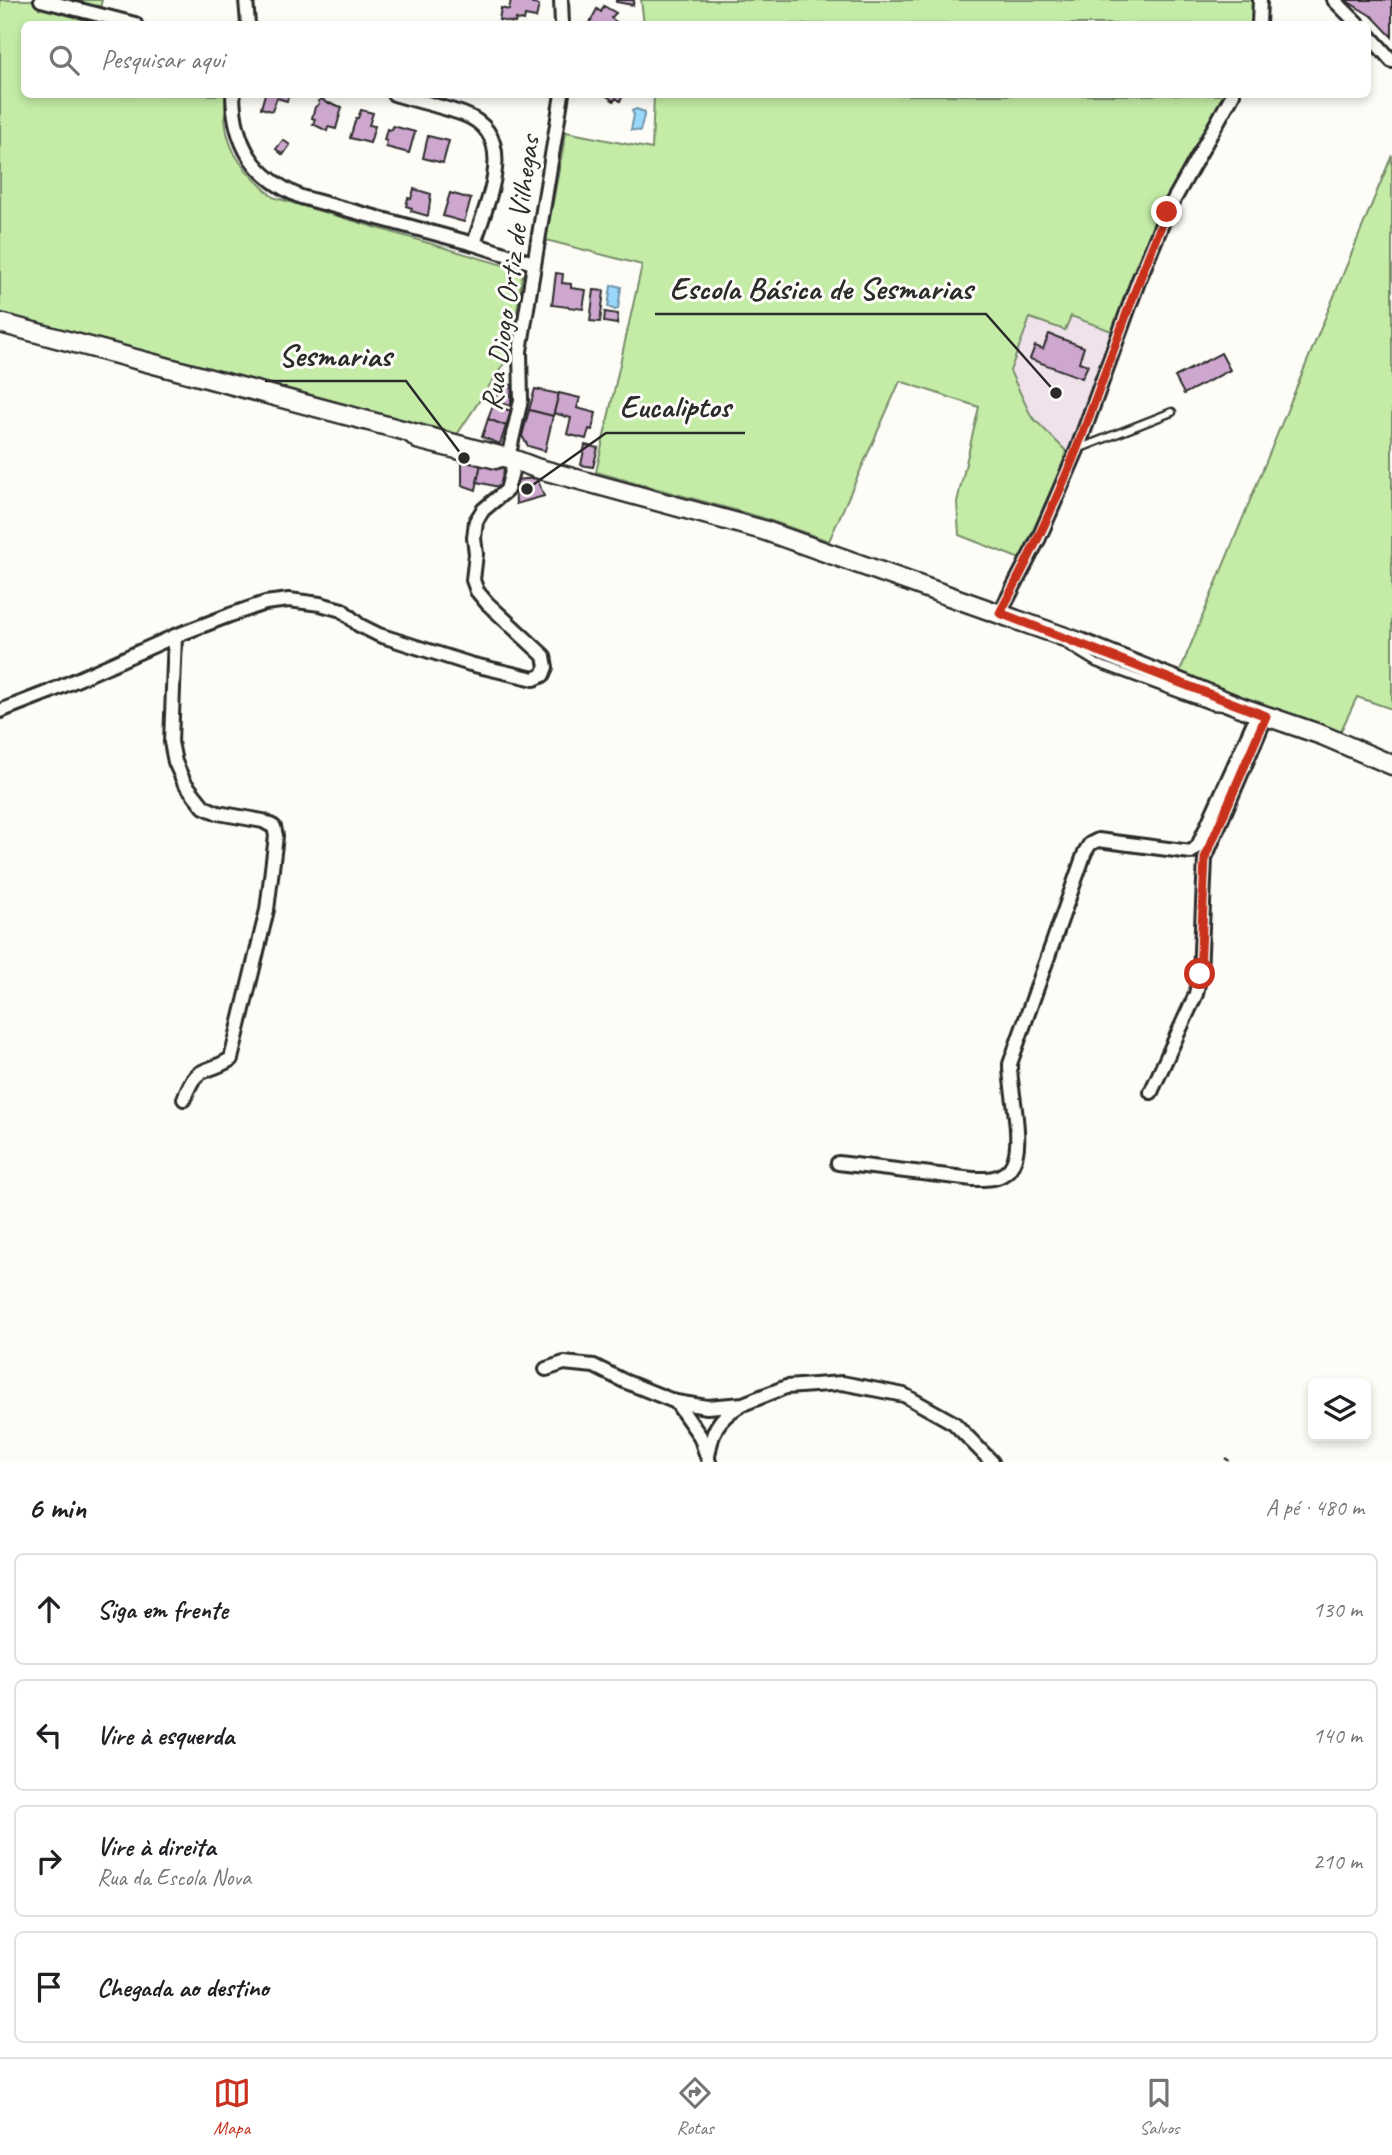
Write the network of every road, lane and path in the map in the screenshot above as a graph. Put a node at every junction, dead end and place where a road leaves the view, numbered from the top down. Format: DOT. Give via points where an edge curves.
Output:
graph roads {
  1 [pos="41,0"];
  2 [pos="246,0"];
  3 [pos="561,0"];
  4 [pos="1260,0"];
  5 [pos="1334,0"];
  6 [pos="123,21"];
  7 [pos="248,21"];
  8 [pos="562,21"];
  9 [pos="1259,21"];
  10 [pos="1355,21"];
  11 [pos="1371,38"];
  12 [pos="1392,61"];
  13 [pos="233,98"];
  14 [pos="408,98"];
  15 [pos="561,98"];
  16 [pos="1231,98"];
  17 [pos="474,244"];
  18 [pos="533,263"];
  19 [pos="0,323"];
  20 [pos="1172,412"];
  21 [pos="1077,450"];
  22 [pos="512,459"];
  23 [pos="1000,613"];
  24 [pos="175,636"];
  25 [pos="0,711"];
  26 [pos="1256,712"];
  27 [pos="1392,765"];
  28 [pos="1151,1092"];
  29 [pos="184,1099"];
  30 [pos="838,1163"];
  31 [pos="546,1369"];
  32 [pos="676,1402"];
  33 [pos="743,1404"];
  34 [pos="1225,1458"];
  35 [pos="708,1459"];
  36 [pos="992,1462"];
  37 [pos="1231,1462"];
  1 -- 6 [label="street"];
  2 -- 7 [label="street"];
  3 -- 8 [label="street"];
  4 -- 9 [label="street"];
  5 -- 10 [label="street"];
  11 -- 12 [label="street"];
  13 -- 17 [label="street" via="239,136 261,173 279,188"];
  14 -- 17 [label="street" via="466,114 484,127 496,147 496,170"];
  15 -- 18 [label="street, Rua Diogo Ortiz de Vilhegas"];
  16 -- 21 [label="street" via="1167,212"];
  17 -- 18 [label="street"];
  18 -- 22 [label="street, Rua Diogo Ortiz de Vilhegas" via="520,351 521,400"];
  19 -- 22 [label="main road"];
  20 -- 21 [label="lane"];
  21 -- 23 [label="street"];
  22 -- 23 [label="main road" via="763,530"];
  22 -- 24 [label="street, Rua Diogo Ortiz de Vilhegas" via="508,490 476,521 473,579 487,603 544,656 543,674 534,679 379,635 342,610 289,600 265,603"];
  23 -- 26 [label="main road"];
  24 -- 25 [label="street"];
  24 -- 29 [label="street" via="171,742 184,782 204,807 263,821 274,827 275,836 267,910 231,1059 200,1072 191,1080"];
  26 -- 27 [label="main road"];
  26 -- 28 [label="street" via="1205,858 1196,994"];
  26 -- 30 [label="street" via="1198,846 1191,852 1098,840 1085,852 1010,1064 1018,1144 1016,1159 1006,1173 993,1179 973,1179"];
  31 -- 32 [label="street" via="564,1363 594,1366"];
  32 -- 33 [label="street" via="706,1407"];
  32 -- 35 [label="street" via="700,1436"];
  33 -- 35 [label="street" via="727,1413 712,1433"];
  33 -- 36 [label="street" via="786,1387 842,1383 904,1395 954,1423"];
  34 -- 37 [label="path"];
}
